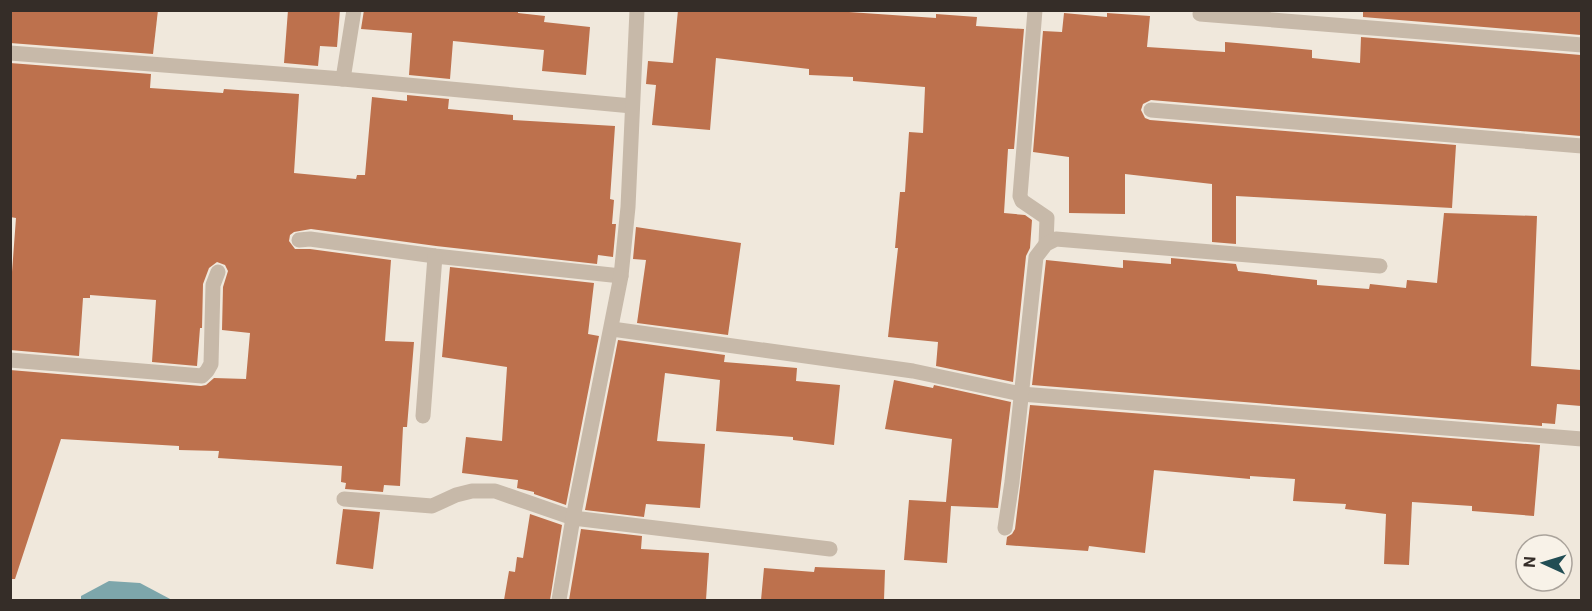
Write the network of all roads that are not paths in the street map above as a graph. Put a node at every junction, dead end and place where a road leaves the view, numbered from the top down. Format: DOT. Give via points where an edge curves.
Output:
graph roads {
  1 [pos="354,10"];
  2 [pos="637,10"];
  3 [pos="1035,10"];
  4 [pos="1200,14"];
  5 [pos="1581,45"];
  6 [pos="10,53"];
  7 [pos="343,79"];
  8 [pos="632,106"];
  9 [pos="1151,110"];
  10 [pos="1581,146"];
  11 [pos="299,240"];
  12 [pos="1046,244"];
  13 [pos="435,256"];
  14 [pos="1380,266"];
  15 [pos="218,272"];
  16 [pos="621,276"];
  17 [pos="612,329"];
  18 [pos="10,360"];
  19 [pos="1021,394"];
  20 [pos="423,416"];
  21 [pos="1581,439"];
  22 [pos="344,499"];
  23 [pos="573,518"];
  24 [pos="1005,528"];
  25 [pos="830,549"];
  26 [pos="559,600"];
  1 -- 7 [label="street"];
  2 -- 8 [label="street"];
  3 -- 12 [label="street" via="1020,196 1047,218"];
  4 -- 5 [label="street"];
  6 -- 7 [label="street"];
  7 -- 8 [label="street"];
  8 -- 16 [label="street"];
  9 -- 10 [label="street"];
  11 -- 13 [label="street" via="310,238"];
  12 -- 14 [label="street" via="1056,239"];
  12 -- 19 [label="street" via="1036,257"];
  13 -- 16 [label="street"];
  13 -- 20 [label="street"];
  15 -- 18 [label="street" via="213,285 211,364 202,375"];
  16 -- 17 [label="street"];
  17 -- 19 [label="street" via="913,372"];
  17 -- 23 [label="street"];
  19 -- 21 [label="street"];
  19 -- 24 [label="street"];
  22 -- 23 [label="street" via="432,506 464,493 495,491"];
  23 -- 25 [label="street"];
  23 -- 26 [label="street"];
}
